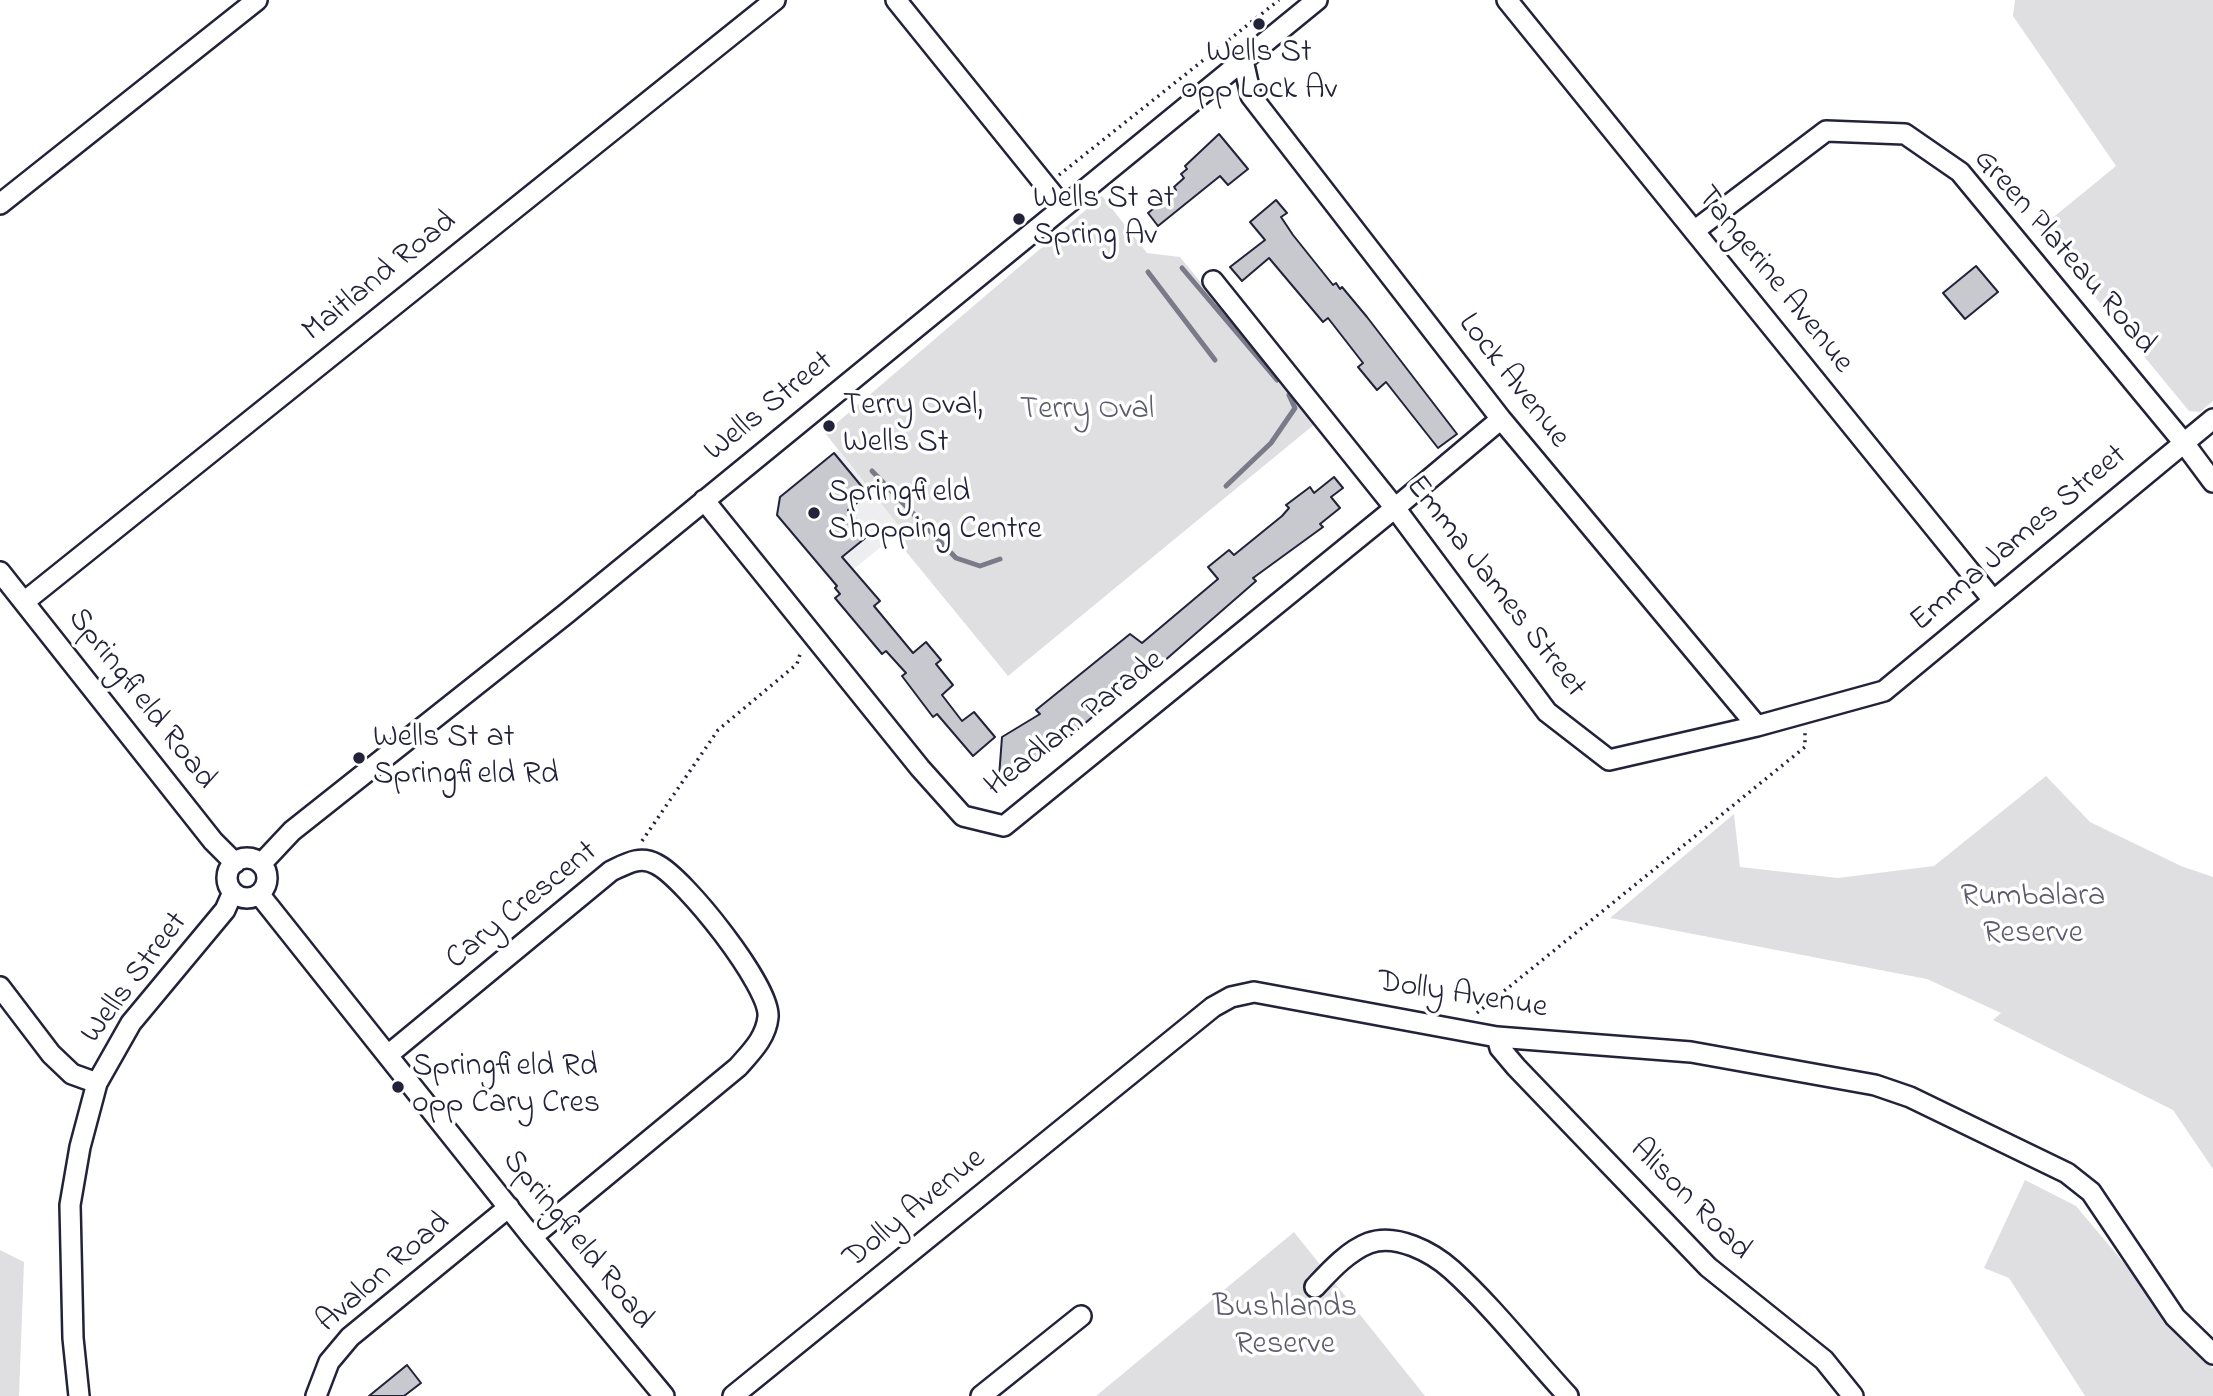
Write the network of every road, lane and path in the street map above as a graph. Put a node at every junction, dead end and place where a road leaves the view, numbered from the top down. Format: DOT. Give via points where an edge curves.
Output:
graph roads {
  1 [pos="257,0"];
  2 [pos="775,0"];
  3 [pos="897,0"];
  4 [pos="1279,0"];
  5 [pos="1317,0"];
  6 [pos="1507,0"];
  7 [pos="1243,60"];
  8 [pos="1057,176"];
  9 [pos="0,204"];
  10 [pos="1063,207"];
  11 [pos="1694,231"];
  12 [pos="1213,281"];
  13 [pos="1500,419"];
  14 [pos="2213,419"];
  15 [pos="2184,443"];
  16 [pos="2213,482"];
  17 [pos="704,500"];
  18 [pos="1395,508"];
  19 [pos="0,572"];
  20 [pos="1993,600"];
  21 [pos="24,602"];
  22 [pos="806,625"];
  23 [pos="1804,713"];
  24 [pos="1757,726"];
  25 [pos="628,862"];
  26 [pos="235,863"];
  27 [pos="261,864"];
  28 [pos="233,892"];
  29 [pos="259,894"];
  30 [pos="0,988"];
  31 [pos="1461,1030"];
  32 [pos="1497,1037"];
  33 [pos="388,1055"];
  34 [pos="97,1083"];
  35 [pos="509,1207"];
  36 [pos="533,1237"];
  37 [pos="1315,1287"];
  38 [pos="1081,1316"];
  39 [pos="2213,1354"];
  40 [pos="79,1396"];
  41 [pos="316,1396"];
  42 [pos="664,1396"];
  43 [pos="733,1396"];
  44 [pos="981,1396"];
  45 [pos="1568,1396"];
  46 [pos="1853,1396"];
  1 -- 9 [label="street"];
  2 -- 21 [label="street, Maitland Road"];
  3 -- 10 [label="street"];
  4 -- 8 [label="path"];
  5 -- 7 [label="street, Wells Street"];
  6 -- 11 [label="street, Tangerine Avenue"];
  7 -- 10 [label="street, Wells Street"];
  7 -- 13 [label="street, Lock Avenue" via="1251,96"];
  10 -- 17 [label="street, Wells Street"];
  11 -- 15 [label="street, Green Plateau Road" via="1826,131 1905,134 1960,172"];
  11 -- 20 [label="street, Tangerine Avenue"];
  12 -- 18 [label="street, Emma James Street"];
  13 -- 18 [label="street, Headlam Parade"];
  13 -- 24 [label="street, Lock Avenue"];
  14 -- 15 [label="street, Emma James Street"];
  15 -- 16 [label="street, Green Plateau Road"];
  15 -- 20 [label="street, Emma James Street"];
  17 -- 22 [label="street, Headlam Parade"];
  17 -- 27 [label="street, Wells Street" via="292,831"];
  18 -- 22 [label="street, Headlam Parade" via="1004,825 963,816"];
  18 -- 24 [label="street, Emma James Street" via="1547,712 1609,760"];
  19 -- 21 [label="street, Springfield Road"];
  20 -- 23 [label="street, Emma James Street" via="1884,691"];
  21 -- 26 [label="street, Springfield Road"];
  22 -- 25 [label="path" via="797,664 718,730"];
  23 -- 24 [label="street, Emma James Street"];
  23 -- 31 [label="path" via="1805,747 1484,1006"];
  25 -- 33 [label="street, Cary Crescent" via="611,871"];
  25 -- 36 [label="street, Cary Crescent" via="643,859 658,864 696,900 748,967 764,994 769,1016 761,1042 737,1067"];
  26 -- 27 [label="street" via="250,859"];
  26 -- 28 [label="street" via="228,874"];
  27 -- 29 [label="street" via="267,876"];
  28 -- 29 [label="street" via="249,898"];
  28 -- 34 [label="street, Wells Street" via="225,910 131,1023"];
  29 -- 33 [label="street, Springfield Road"];
  30 -- 34 [label="street" via="51,1054 72,1073"];
  31 -- 32 [label="street, Dolly Avenue"];
  31 -- 43 [label="street, Dolly Avenue" via="1254,992 1231,997"];
  32 -- 39 [label="street, Dolly Avenue" via="1691,1052 1875,1085 1910,1097 2067,1173 2091,1192 2175,1317"];
  32 -- 46 [label="street, Alison Road" via="1516,1067 1707,1266 1825,1360"];
  33 -- 35 [label="street, Springfield Road"];
  34 -- 40 [label="street, Wells Street" via="70,1205"];
  35 -- 36 [label="street, Springfield Road"];
  35 -- 41 [label="street, Avalon Road" via="350,1337 329,1362"];
  36 -- 42 [label="street, Springfield Road"];
  37 -- 45 [label="street" via="1340,1262 1369,1243 1395,1241 1425,1251 1451,1270"];
  38 -- 44 [label="street"];
}
